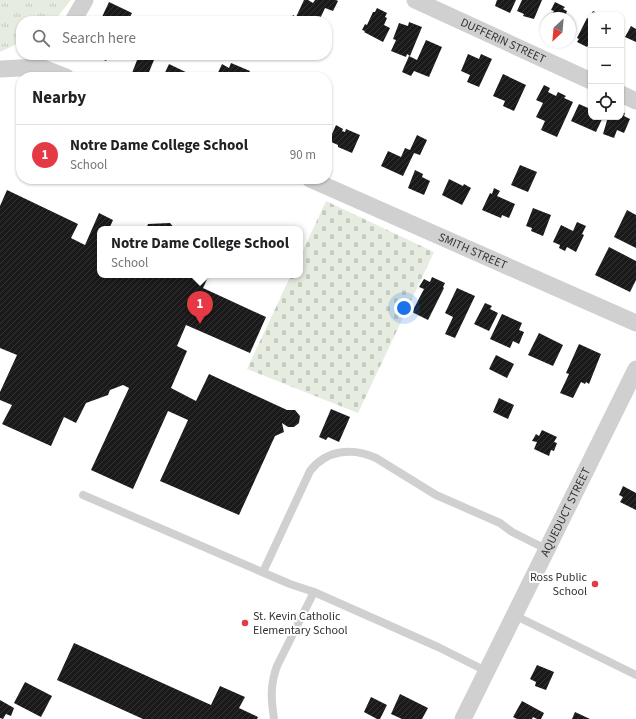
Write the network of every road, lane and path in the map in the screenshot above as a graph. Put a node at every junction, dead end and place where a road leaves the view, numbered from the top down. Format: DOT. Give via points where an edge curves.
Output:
graph roads {
  1 [pos="85,0"];
  2 [pos="415,0"];
  3 [pos="76,16"];
  4 [pos="44,61"];
  5 [pos="0,69"];
  6 [pos="59,72"];
  7 [pos="588,80"];
  8 [pos="624,95"];
  9 [pos="636,101"];
  10 [pos="321,184"];
  11 [pos="636,323"];
  12 [pos="635,375"];
  13 [pos="83,495"];
  14 [pos="546,549"];
  15 [pos="264,572"];
  16 [pos="314,592"];
  17 [pos="514,615"];
  18 [pos="486,671"];
  19 [pos="636,675"];
  20 [pos="274,719"];
  21 [pos="463,719"];
  1 -- 3 [label="street"];
  2 -- 7 [label="street, DUFFERIN STREET"];
  4 -- 5 [label="street"];
  4 -- 6 [label="street"];
  8 -- 9 [label="street"];
  10 -- 11 [label="street, SMITH STREET"];
  12 -- 14 [label="street, AQUEDUCT STREET"];
  13 -- 15 [label="lane"];
  14 -- 15 [label="lane" via="500,523 436,495 376,458 347,451 322,459 310,471"];
  14 -- 17 [label="street, AQUEDUCT STREET"];
  15 -- 16 [label="lane"];
  16 -- 18 [label="lane"];
  16 -- 20 [label="lane" via="272,678"];
  17 -- 18 [label="street, AQUEDUCT STREET"];
  17 -- 19 [label="lane"];
  18 -- 21 [label="street, AQUEDUCT STREET"];
}
